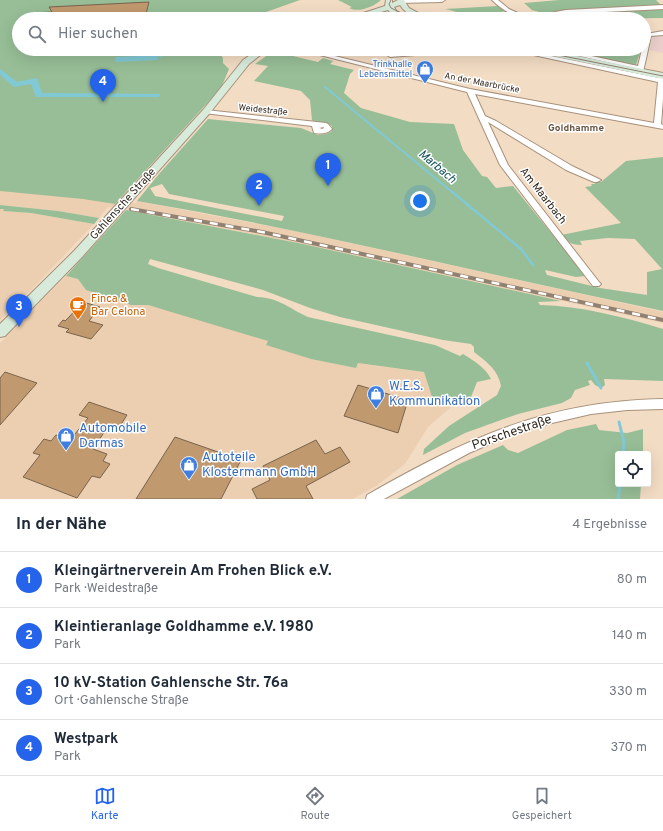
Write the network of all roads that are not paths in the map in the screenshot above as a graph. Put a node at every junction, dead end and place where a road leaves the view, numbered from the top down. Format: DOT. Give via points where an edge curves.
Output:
graph roads {
  1 [pos="442,0"];
  2 [pos="495,0"];
  3 [pos="660,0"];
  4 [pos="401,1"];
  5 [pos="663,3"];
  6 [pos="390,4"];
  7 [pos="663,7"];
  8 [pos="367,12"];
  9 [pos="373,12"];
  10 [pos="396,12"];
  11 [pos="405,12"];
  12 [pos="408,12"];
  13 [pos="512,12"];
  14 [pos="566,12"];
  15 [pos="663,33"];
  16 [pos="651,35"];
  17 [pos="254,56"];
  18 [pos="260,56"];
  19 [pos="353,56"];
  20 [pos="423,56"];
  21 [pos="546,56"];
  22 [pos="567,56"];
  23 [pos="581,56"];
  24 [pos="643,56"];
  25 [pos="392,61"];
  26 [pos="239,70"];
  27 [pos="641,70"];
  28 [pos="663,78"];
  29 [pos="470,91"];
  30 [pos="206,112"];
  31 [pos="482,117"];
  32 [pos="317,125"];
  33 [pos="660,126"];
  34 [pos="597,180"];
  35 [pos="596,284"];
  36 [pos="0,332"];
  37 [pos="663,404"];
  38 [pos="372,499"];
  1 -- 4 [label="street"];
  2 -- 13 [label="street"];
  3 -- 5 [label="street"];
  4 -- 6 [label="street"];
  4 -- 12 [label="street"];
  6 -- 8 [label="street"];
  6 -- 9 [label="street"];
  6 -- 10 [label="street"];
  6 -- 11 [label="street"];
  7 -- 14 [label="street"];
  15 -- 16 [label="street"];
  17 -- 26 [label="street, Gahlensche Straße"];
  18 -- 26 [label="street, Gahlensche Straße"];
  19 -- 25 [label="street, An der Maarbrücke"];
  20 -- 25 [label="street"];
  21 -- 28 [label="street"];
  22 -- 27 [label="street"];
  23 -- 27 [label="street"];
  24 -- 27 [label="street"];
  25 -- 29 [label="street, An der Maarbrücke"];
  26 -- 30 [label="street, Gahlensche Straße"];
  27 -- 28 [label="street"];
  28 -- 33 [label="street"];
  29 -- 31 [label="street, Am Maarbach"];
  29 -- 33 [label="street, An der Maarbrücke"];
  30 -- 32 [label="street, Weidestraße"];
  30 -- 36 [label="street, Gahlensche Straße" via="78,254"];
  31 -- 34 [label="street" via="568,168"];
  31 -- 35 [label="street, Am Maarbach" via="504,165"];
  37 -- 38 [label="street, Porschestraße" via="597,408 522,426 468,448"];
}
